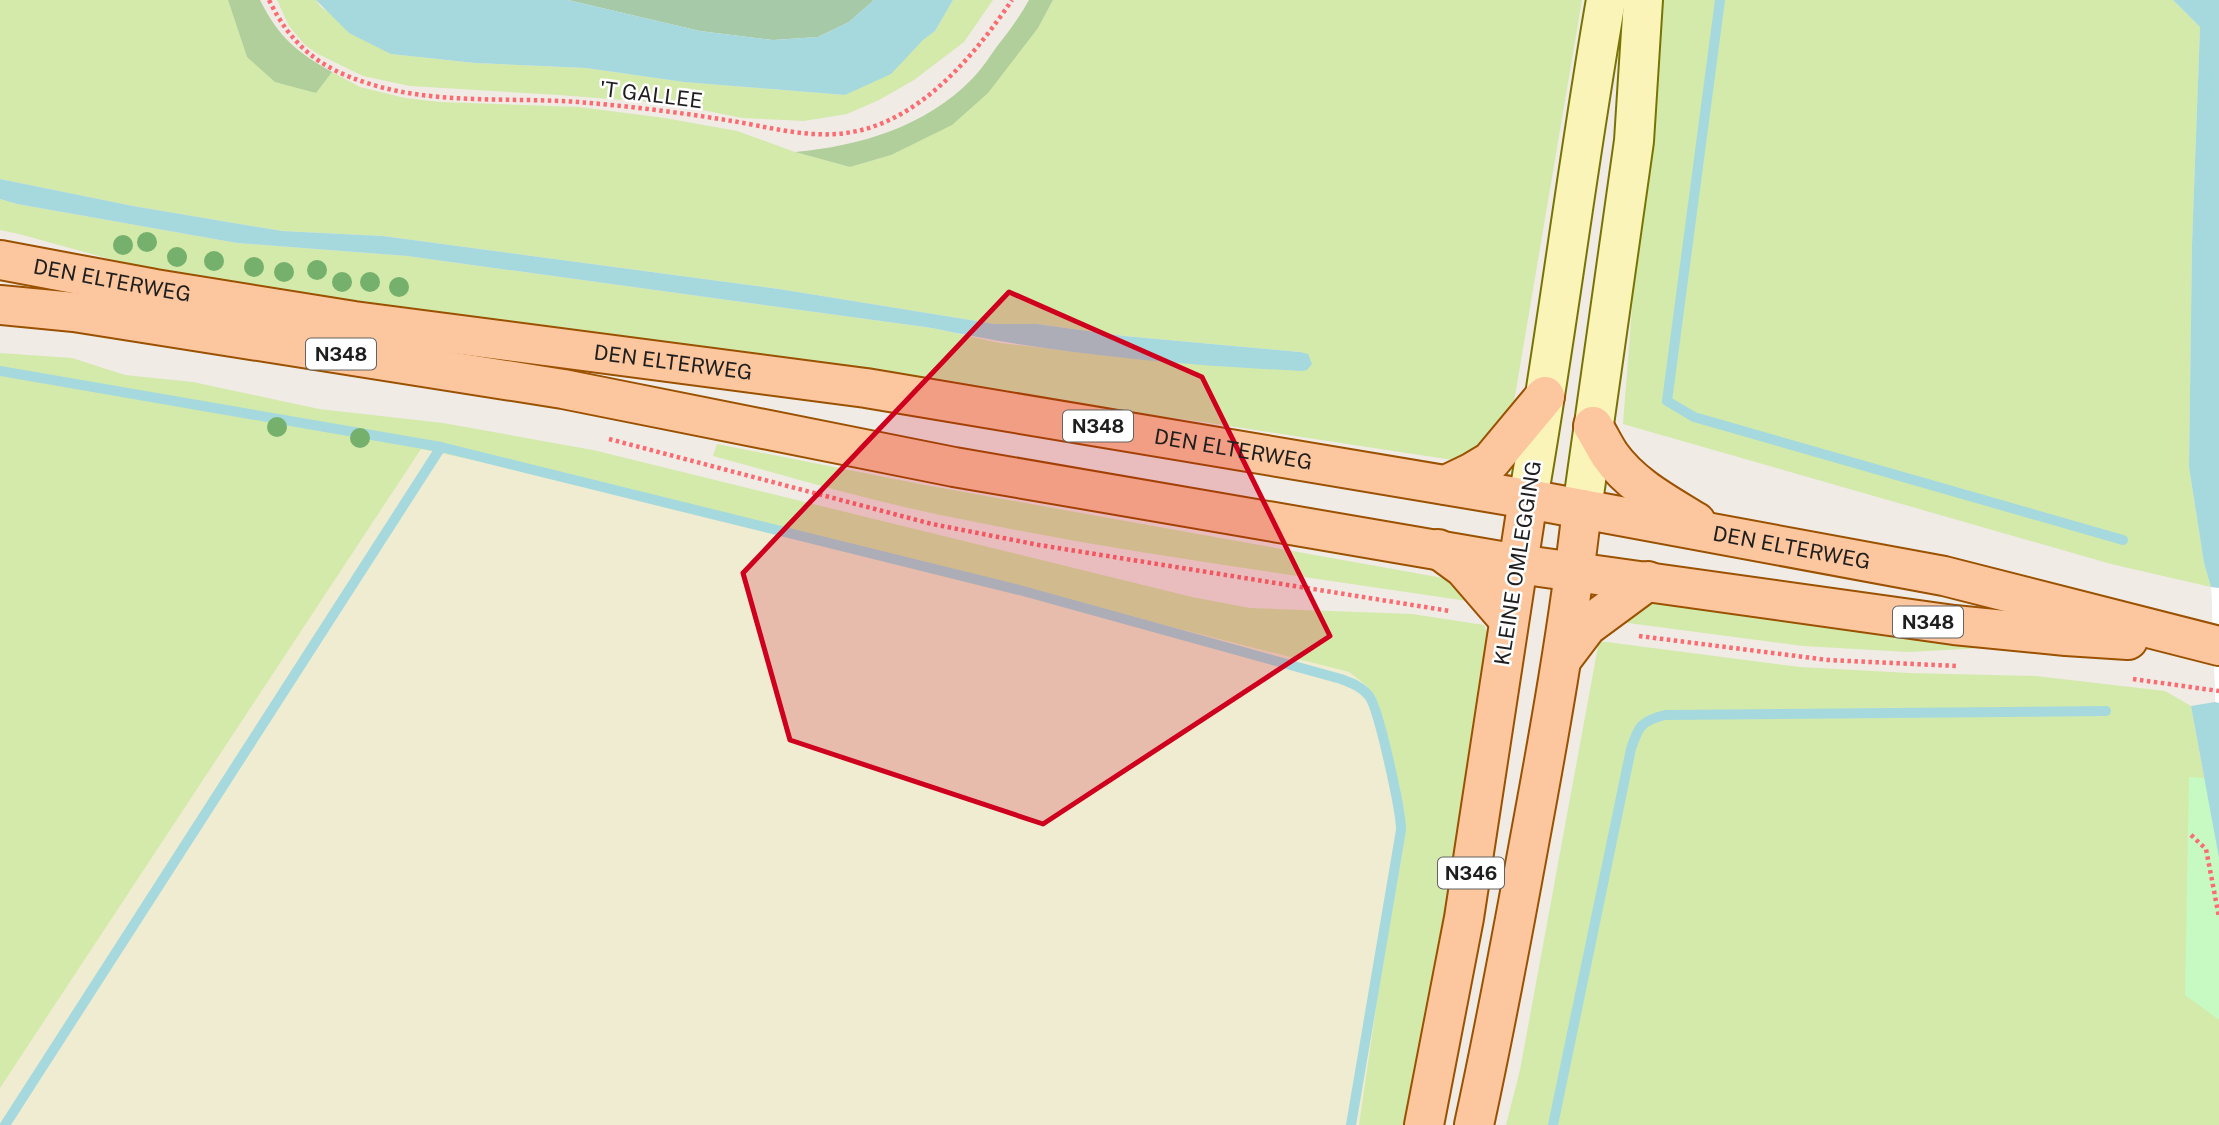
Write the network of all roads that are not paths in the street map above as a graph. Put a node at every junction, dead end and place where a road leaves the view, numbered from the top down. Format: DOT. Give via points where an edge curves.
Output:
graph roads {
  1 [pos="1606,0"];
  2 [pos="1643,0"];
  3 [pos="0,260"];
  4 [pos="0,305"];
  5 [pos="1545,396"];
  6 [pos="1593,426"];
  7 [pos="1446,485"];
  8 [pos="1528,499"];
  9 [pos="1582,509"];
  10 [pos="1716,534"];
  11 [pos="1437,548"];
  12 [pos="1518,564"];
  13 [pos="1575,571"];
  14 [pos="1648,582"];
  15 [pos="1508,620"];
  16 [pos="2215,645"];
  17 [pos="1562,659"];
  18 [pos="1424,1125"];
  19 [pos="1474,1125"];
  1 -- 5 [label="street, KLEINE OMLEGGING"];
  2 -- 6 [label="street" via="1634,141"];
  3 -- 7 [label="main road, DEN ELTERWEG / N348" via="354,321 866,388"];
  4 -- 11 [label="main road, DEN ELTERWEG / N348" via="74,312 563,389 954,467"];
  5 -- 7 [label="main road" via="1491,461"];
  5 -- 8 [label="street, KLEINE OMLEGGING"];
  6 -- 9 [label="street"];
  6 -- 10 [label="main road" via="1628,476"];
  7 -- 8 [label="main road, DEN ELTERWEG / N348"];
  8 -- 9 [label="main road, DEN ELTERWEG / N348"];
  8 -- 12 [label="main road, KLEINE OMLEGGING / N346"];
  9 -- 10 [label="main road, DEN ELTERWEG / N348"];
  9 -- 13 [label="main road, N346"];
  10 -- 16 [label="main road, DEN ELTERWEG / N348" via="1944,576"];
  11 -- 12 [label="main road, DEN ELTERWEG / N348"];
  11 -- 15 [label="main road" via="1464,568"];
  12 -- 13 [label="main road, DEN ELTERWEG / N348"];
  12 -- 15 [label="main road, KLEINE OMLEGGING / N346"];
  13 -- 14 [label="main road, DEN ELTERWEG / N348"];
  13 -- 17 [label="main road, N346"];
  14 -- 16 [label="main road, DEN ELTERWEG / N348" via="1954,625"];
  14 -- 17 [label="main road" via="1587,626"];
  15 -- 18 [label="main road, KLEINE OMLEGGING / N346" via="1464,918"];
  17 -- 19 [label="main road, N346"];
}
